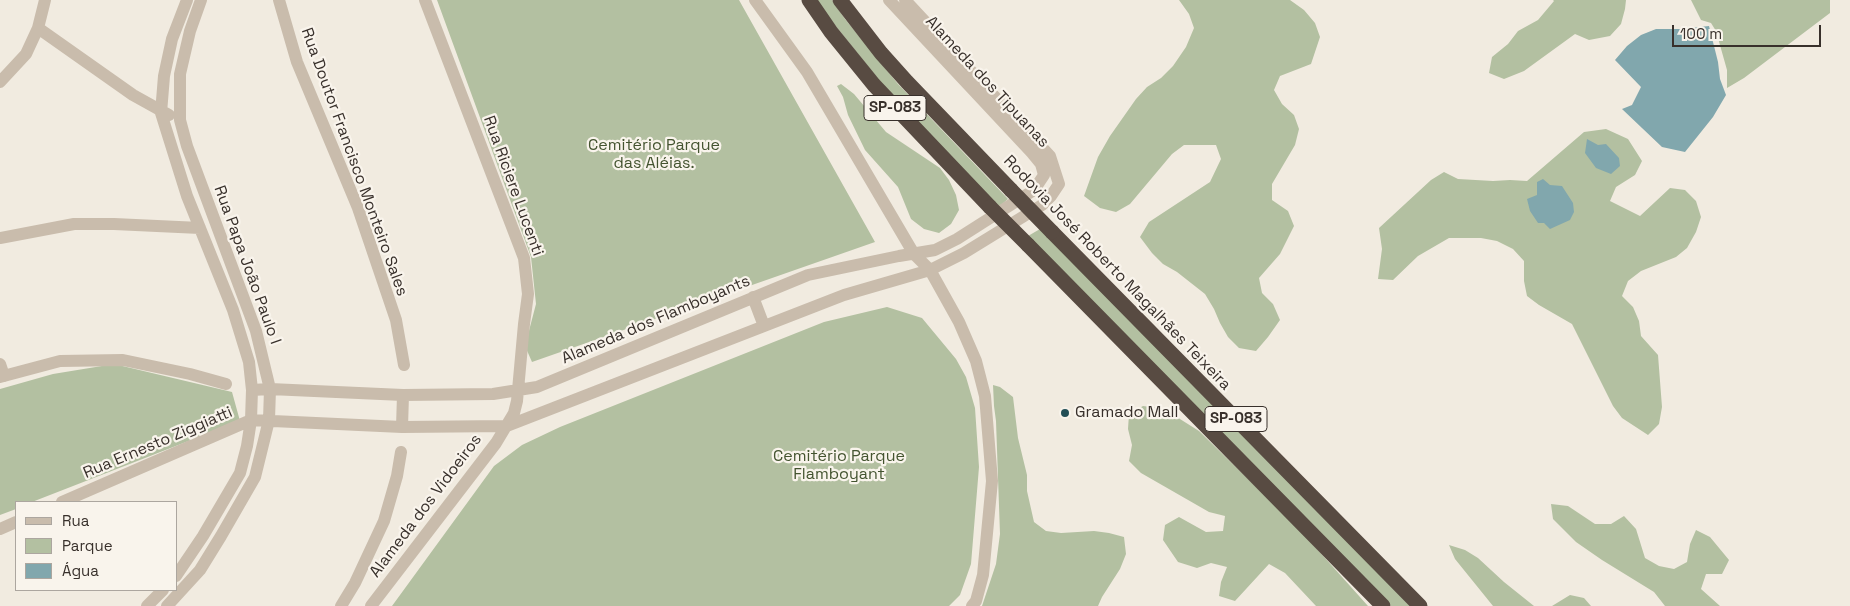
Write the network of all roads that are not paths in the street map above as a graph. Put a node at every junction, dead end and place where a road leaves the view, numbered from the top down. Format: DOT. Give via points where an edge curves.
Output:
graph roads {
  1 [pos="45,0"];
  2 [pos="187,0"];
  3 [pos="202,0"];
  4 [pos="279,0"];
  5 [pos="425,0"];
  6 [pos="755,0"];
  7 [pos="809,0"];
  8 [pos="840,0"];
  9 [pos="889,0"];
  10 [pos="905,0"];
  11 [pos="38,28"];
  12 [pos="963,72"];
  13 [pos="0,82"];
  14 [pos="162,113"];
  15 [pos="180,120"];
  16 [pos="1013,125"];
  17 [pos="1044,175"];
  18 [pos="1059,184"];
  19 [pos="1034,190"];
  20 [pos="200,228"];
  21 [pos="0,238"];
  22 [pos="914,254"];
  23 [pos="930,270"];
  24 [pos="753,297"];
  25 [pos="764,326"];
  26 [pos="404,365"];
  27 [pos="1,372"];
  28 [pos="226,384"];
  29 [pos="270,389"];
  30 [pos="252,390"];
  31 [pos="517,391"];
  32 [pos="403,395"];
  33 [pos="251,420"];
  34 [pos="269,420"];
  35 [pos="507,426"];
  36 [pos="402,427"];
  37 [pos="401,452"];
  38 [pos="64,501"];
  39 [pos="15,522"];
  40 [pos="0,529"];
  41 [pos="178,573"];
  42 [pos="162,591"];
  43 [pos="147,606"];
  44 [pos="167,606"];
  45 [pos="341,606"];
  46 [pos="371,606"];
  47 [pos="972,606"];
  48 [pos="1383,606"];
  49 [pos="1420,606"];
  1 -- 11 [label="street"];
  2 -- 14 [label="street, Rua Papa João Paulo I" via="172,38 164,76"];
  3 -- 15 [label="street, Rua Papa João Paulo I" via="190,31 180,74"];
  4 -- 26 [label="street, Rua Doutor Francisco Monteiro Sales" via="297,62 358,208 396,320"];
  5 -- 31 [label="street, Rua Riciere Lucenti" via="524,258 528,294"];
  6 -- 22 [label="street" via="807,72"];
  7 -- 48 [label="highway, SP-083, bridge" via="874,85 990,208"];
  8 -- 49 [label="highway, Rodovia José Roberto Magalhães Teixeira / SP-083, bridge" via="907,82"];
  9 -- 12 [label="street, Alameda dos Tipuanas"];
  10 -- 12 [label="street, Alameda dos Tipuanas"];
  11 -- 13 [label="street" via="26,54"];
  11 -- 14 [label="street"];
  12 -- 16 [label="street, Alameda dos Tipuanas"];
  14 -- 15 [label="street"];
  14 -- 20 [label="street, Rua Papa João Paulo I"];
  15 -- 29 [label="street, Rua Papa João Paulo I" via="256,331"];
  16 -- 17 [label="street, Alameda dos Tipuanas" via="1041,164"];
  16 -- 18 [label="street, Alameda dos Tipuanas" via="1050,156"];
  17 -- 18 [label="street"];
  17 -- 19 [label="street, Alameda dos Tipuanas"];
  18 -- 23 [label="street" via="1042,205"];
  19 -- 22 [label="street, Alameda dos Flamboyants" via="957,240 935,250"];
  20 -- 21 [label="street" via="74,224"];
  20 -- 30 [label="street, Rua Papa João Paulo I" via="233,310 248,362"];
  22 -- 23 [label="street"];
  22 -- 24 [label="street, Alameda dos Flamboyants" via="808,275"];
  23 -- 25 [label="street" via="844,295"];
  23 -- 47 [label="street" via="959,322 976,361 985,396 992,481 983,575"];
  24 -- 25 [label="street"];
  24 -- 31 [label="street, Alameda dos Flamboyants" via="552,381"];
  25 -- 35 [label="street"];
  27 -- 28 [label="street" via="60,362 123,360"];
  29 -- 30 [label="street, Alameda dos Flamboyants"];
  29 -- 32 [label="street, Alameda dos Flamboyants"];
  29 -- 34 [label="street, Rua Papa João Paulo I"];
  30 -- 33 [label="street, Rua Papa João Paulo I"];
  31 -- 32 [label="street, Alameda dos Flamboyants"];
  31 -- 35 [label="street, Rua Riciere Lucenti" via="514,413"];
  32 -- 36 [label="street"];
  33 -- 34 [label="street, Rua Ernesto Ziggiatti"];
  33 -- 38 [label="street, Rua Ernesto Ziggiatti"];
  33 -- 41 [label="street, Rua Papa João Paulo I" via="240,472"];
  34 -- 36 [label="street"];
  34 -- 44 [label="street, Rua Papa João Paulo I" via="255,477 200,570"];
  35 -- 36 [label="street"];
  35 -- 46 [label="street, Alameda dos Vidoeiros"];
  37 -- 45 [label="street" via="384,521 356,583"];
  39 -- 40 [label="street"];
  42 -- 43 [label="street"];
}
